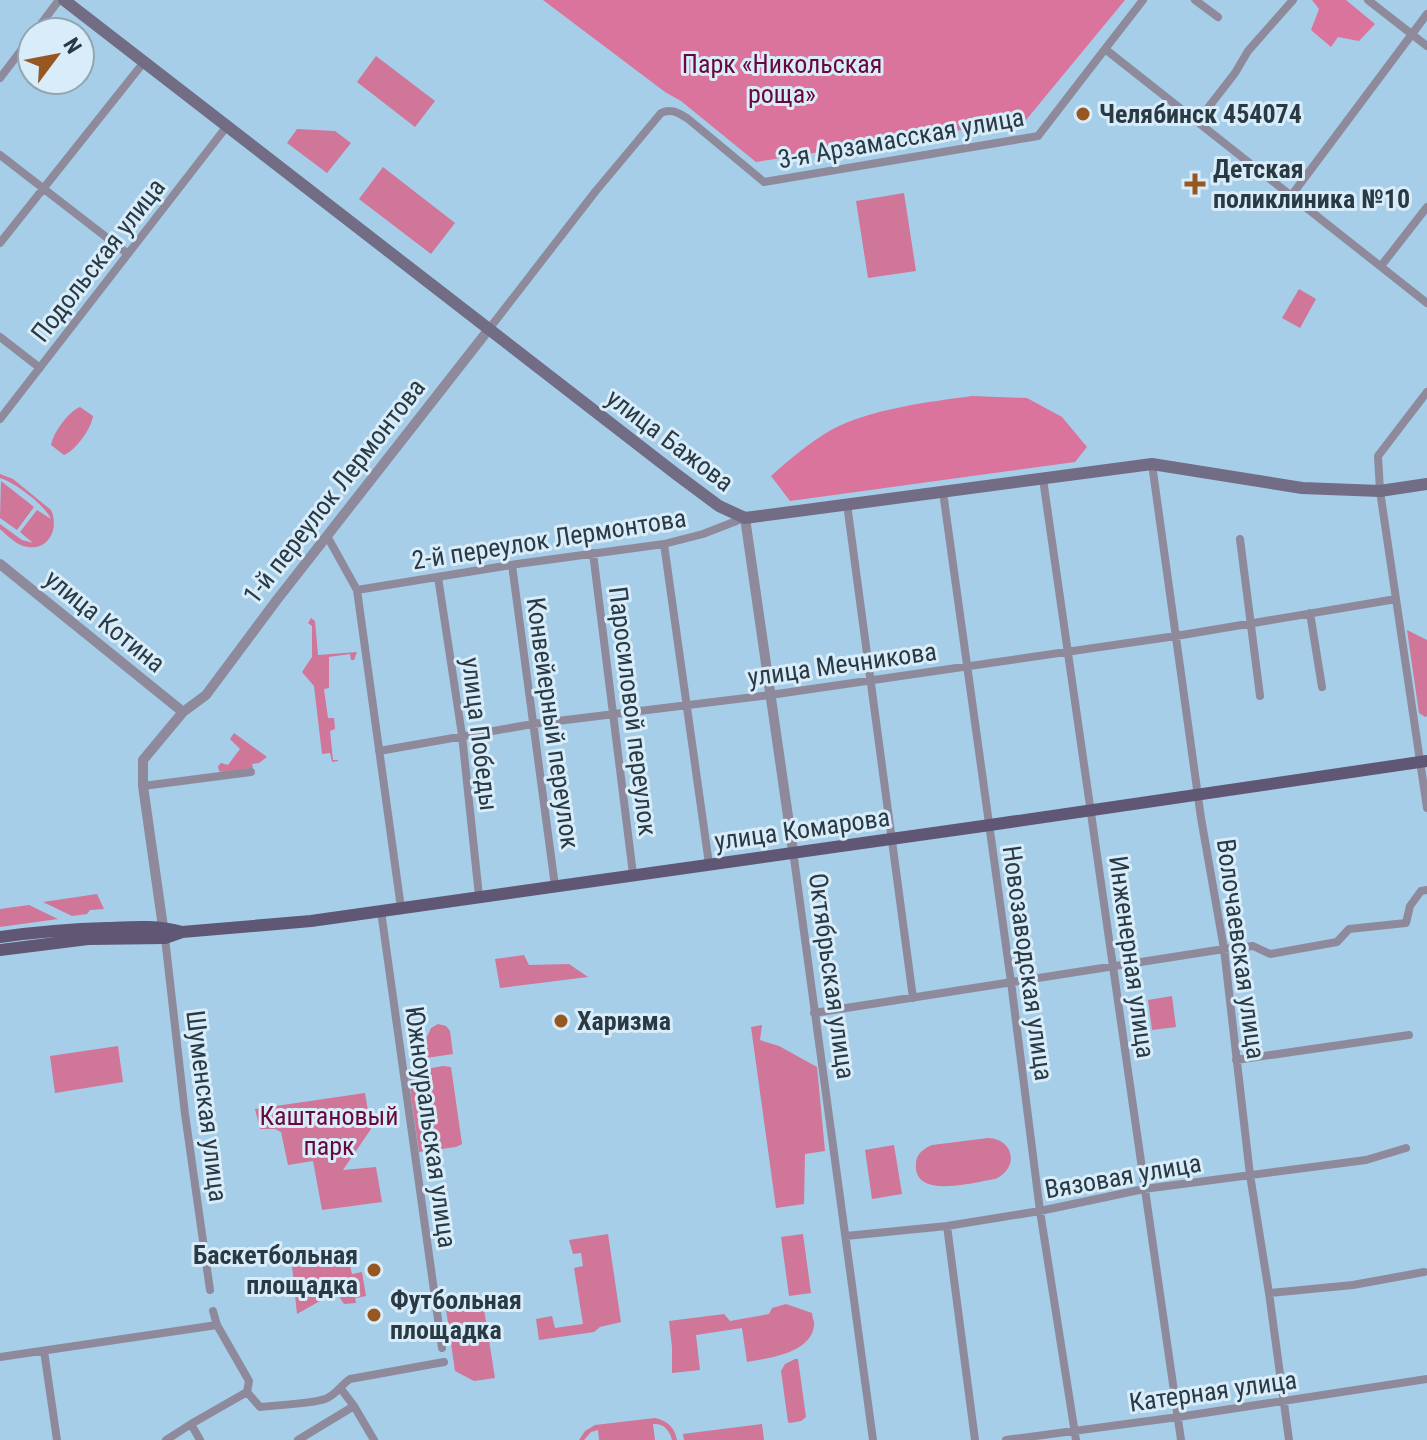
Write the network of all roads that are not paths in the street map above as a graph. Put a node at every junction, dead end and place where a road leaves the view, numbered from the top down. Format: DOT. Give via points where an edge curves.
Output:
graph roads {
  1 [pos="62,0"];
  2 [pos="1143,0"];
  3 [pos="1195,0"];
  4 [pos="1293,0"];
  5 [pos="1368,0"];
  6 [pos="1427,14"];
  7 [pos="48,16"];
  8 [pos="1218,17"];
  9 [pos="1412,34"];
  10 [pos="1427,46"];
  11 [pos="1105,49"];
  12 [pos="16,57"];
  13 [pos="144,62"];
  14 [pos="0,78"];
  15 [pos="661,113"];
  16 [pos="1197,122"];
  17 [pos="227,126"];
  18 [pos="0,155"];
  19 [pos="43,188"];
  20 [pos="1291,196"];
  21 [pos="1427,207"];
  22 [pos="0,243"];
  23 [pos="128,254"];
  24 [pos="1381,266"];
  25 [pos="1427,303"];
  26 [pos="489,329"];
  27 [pos="0,337"];
  28 [pos="40,368"];
  29 [pos="1427,392"];
  30 [pos="0,419"];
  31 [pos="1152,464"];
  32 [pos="1043,479"];
  33 [pos="1427,484"];
  34 [pos="1380,491"];
  35 [pos="943,492"];
  36 [pos="847,504"];
  37 [pos="745,518"];
  38 [pos="327,536"];
  39 [pos="1240,539"];
  40 [pos="664,544"];
  41 [pos="593,553"];
  42 [pos="0,564"];
  43 [pos="512,565"];
  44 [pos="438,577"];
  45 [pos="357,590"];
  46 [pos="1396,599"];
  47 [pos="1310,613"];
  48 [pos="1250,624"];
  49 [pos="1176,636"];
  50 [pos="1067,652"];
  51 [pos="967,666"];
  52 [pos="870,680"];
  53 [pos="1322,687"];
  54 [pos="770,695"];
  55 [pos="1260,696"];
  56 [pos="688,705"];
  57 [pos="183,712"];
  58 [pos="613,714"];
  59 [pos="533,724"];
  60 [pos="462,735"];
  61 [pos="379,751"];
  62 [pos="1424,761"];
  63 [pos="251,772"];
  64 [pos="143,786"];
  65 [pos="1198,794"];
  66 [pos="1427,808"];
  67 [pos="1091,810"];
  68 [pos="990,825"];
  69 [pos="893,838"];
  70 [pos="793,851"];
  71 [pos="709,864"];
  72 [pos="633,874"];
  73 [pos="555,886"];
  74 [pos="1427,890"];
  75 [pos="479,896"];
  76 [pos="401,908"];
  77 [pos="381,911"];
  78 [pos="164,932"];
  79 [pos="0,937"];
  80 [pos="1224,949"];
  81 [pos="0,950"];
  82 [pos="1113,966"];
  83 [pos="1011,982"];
  84 [pos="913,998"];
  85 [pos="814,1013"];
  86 [pos="1409,1035"];
  87 [pos="1236,1060"];
  88 [pos="1406,1148"];
  89 [pos="1250,1175"];
  90 [pos="1144,1189"];
  91 [pos="1040,1211"];
  92 [pos="947,1226"];
  93 [pos="846,1236"];
  94 [pos="1424,1272"];
  95 [pos="210,1290"];
  96 [pos="1269,1293"];
  97 [pos="213,1311"];
  98 [pos="217,1325"];
  99 [pos="442,1348"];
  100 [pos="44,1351"];
  101 [pos="0,1357"];
  102 [pos="444,1362"];
  103 [pos="1427,1379"];
  104 [pos="341,1389"];
  105 [pos="247,1392"];
  106 [pos="1285,1401"];
  107 [pos="354,1406"];
  108 [pos="1178,1417"];
  109 [pos="191,1424"];
  110 [pos="1075,1435"];
  111 [pos="57,1440"];
  112 [pos="166,1440"];
  113 [pos="200,1440"];
  114 [pos="298,1440"];
  115 [pos="374,1440"];
  116 [pos="873,1440"];
  117 [pos="975,1440"];
  118 [pos="1006,1440"];
  119 [pos="1181,1440"];
  120 [pos="1289,1440"];
  1 -- 7 [label="street"];
  1 -- 13 [label="main road, улица Бажова"];
  2 -- 11 [label="street, 3-я Арзамасская улица"];
  3 -- 8 [label="street"];
  4 -- 16 [label="street"];
  5 -- 9 [label="street"];
  6 -- 9 [label="street"];
  9 -- 10 [label="street"];
  9 -- 20 [label="street"];
  11 -- 15 [label="street, 3-я Арзамасская улица" via="1038,136 764,182 687,118 675,111"];
  11 -- 16 [label="street"];
  12 -- 14 [label="street"];
  13 -- 17 [label="main road, улица Бажова"];
  13 -- 19 [label="street"];
  15 -- 26 [label="street, 1-й переулок Лермонтова"];
  16 -- 20 [label="street"];
  17 -- 23 [label="street, Подольская улица"];
  17 -- 26 [label="main road, улица Бажова"];
  18 -- 19 [label="street"];
  19 -- 22 [label="street"];
  19 -- 23 [label="street"];
  20 -- 24 [label="street"];
  21 -- 24 [label="street"];
  23 -- 28 [label="street, Подольская улица"];
  24 -- 25 [label="street"];
  26 -- 37 [label="main road, улица Бажова" via="719,506"];
  26 -- 38 [label="street, 1-й переулок Лермонтова"];
  27 -- 28 [label="street"];
  28 -- 30 [label="street, Подольская улица"];
  29 -- 34 [label="street" via="1378,456"];
  31 -- 32 [label="main road, улица Бажова"];
  31 -- 34 [label="main road, улица Бажова" via="1302,488"];
  31 -- 49 [label="street, Волочаевская улица"];
  32 -- 35 [label="main road, улица Бажова"];
  32 -- 50 [label="street, Инженерная улица"];
  33 -- 34 [label="main road, улица Бажова"];
  34 -- 46 [label="street"];
  35 -- 36 [label="main road, улица Бажова"];
  35 -- 51 [label="street, Новозаводская улица"];
  36 -- 37 [label="main road, улица Бажова"];
  36 -- 52 [label="street"];
  37 -- 40 [label="street, 2-й переулок Лермонтова"];
  37 -- 54 [label="street, Октябрьская улица"];
  38 -- 45 [label="street"];
  38 -- 57 [label="street, 1-й переулок Лермонтова" via="206,695"];
  39 -- 48 [label="street"];
  40 -- 41 [label="street, 2-й переулок Лермонтова"];
  40 -- 56 [label="street"];
  41 -- 43 [label="street, 2-й переулок Лермонтова"];
  41 -- 58 [label="street, Паросиловой переулок"];
  42 -- 57 [label="street, улица Котина"];
  43 -- 44 [label="street, 2-й переулок Лермонтова"];
  43 -- 59 [label="street, Конвейерный переулок"];
  44 -- 45 [label="street, 2-й переулок Лермонтова"];
  44 -- 60 [label="street, улица Победы"];
  45 -- 61 [label="street"];
  46 -- 47 [label="street, улица Мечникова"];
  46 -- 62 [label="street"];
  47 -- 48 [label="street, улица Мечникова"];
  47 -- 53 [label="street"];
  48 -- 49 [label="street, улица Мечникова"];
  48 -- 55 [label="street"];
  49 -- 50 [label="street, улица Мечникова"];
  49 -- 65 [label="street, Волочаевская улица"];
  50 -- 51 [label="street, улица Мечникова"];
  50 -- 67 [label="street, Инженерная улица"];
  51 -- 52 [label="street, улица Мечникова"];
  51 -- 68 [label="street, Новозаводская улица"];
  52 -- 54 [label="street, улица Мечникова"];
  52 -- 69 [label="street"];
  54 -- 56 [label="street, улица Мечникова"];
  54 -- 70 [label="street, Октябрьская улица"];
  56 -- 58 [label="street, улица Мечникова"];
  56 -- 71 [label="street"];
  57 -- 64 [label="street, 1-й переулок Лермонтова" via="143,760"];
  58 -- 59 [label="street, улица Мечникова"];
  58 -- 72 [label="street, Паросиловой переулок"];
  59 -- 60 [label="street, улица Мечникова"];
  59 -- 73 [label="street, Конвейерный переулок"];
  60 -- 61 [label="street, улица Мечникова"];
  60 -- 75 [label="street, улица Победы"];
  61 -- 76 [label="street"];
  62 -- 65 [label="main road, улица Комарова"];
  62 -- 66 [label="street"];
  63 -- 64 [label="street"];
  64 -- 78 [label="street, 1-й переулок Лермонтова"];
  65 -- 67 [label="main road, улица Комарова"];
  65 -- 80 [label="street, Волочаевская улица"];
  67 -- 68 [label="main road, улица Комарова"];
  67 -- 82 [label="street, Инженерная улица"];
  68 -- 69 [label="main road, улица Комарова"];
  68 -- 83 [label="street, Новозаводская улица"];
  69 -- 70 [label="main road, улица Комарова"];
  69 -- 84 [label="street"];
  70 -- 71 [label="main road, улица Комарова"];
  70 -- 85 [label="street, Октябрьская улица"];
  71 -- 72 [label="main road, улица Комарова"];
  72 -- 73 [label="main road, улица Комарова"];
  73 -- 75 [label="main road, улица Комарова"];
  74 -- 80 [label="street" via="1410,906 1406,923 1349,929 1337,942 1270,954 1253,946"];
  75 -- 76 [label="main road, улица Комарова"];
  76 -- 77 [label="main road, улица Комарова"];
  77 -- 78 [label="main road, улица Комарова"];
  77 -- 99 [label="street, Южноуральская улица"];
  78 -- 79 [label="main road, улица Комарова" via="84,928"];
  78 -- 81 [label="main road, улица Комарова"];
  78 -- 95 [label="street, Шуменская улица"];
  80 -- 82 [label="street"];
  80 -- 87 [label="street, Волочаевская улица"];
  82 -- 83 [label="street"];
  82 -- 90 [label="street, Инженерная улица"];
  83 -- 84 [label="street"];
  83 -- 91 [label="street, Новозаводская улица"];
  84 -- 85 [label="street"];
  85 -- 93 [label="street, Октябрьская улица"];
  86 -- 87 [label="street"];
  87 -- 89 [label="street, Волочаевская улица"];
  88 -- 89 [label="street, Вязовая улица" via="1366,1160"];
  89 -- 90 [label="street, Вязовая улица"];
  89 -- 96 [label="street, Волочаевская улица"];
  90 -- 91 [label="street, Вязовая улица"];
  90 -- 108 [label="street, Инженерная улица"];
  91 -- 92 [label="street, Вязовая улица"];
  91 -- 110 [label="street, Новозаводская улица"];
  92 -- 93 [label="street, Вязовая улица"];
  92 -- 117 [label="street"];
  93 -- 116 [label="street, Октябрьская улица"];
  94 -- 96 [label="street"];
  96 -- 106 [label="street, Волочаевская улица"];
  97 -- 98 [label="street"];
  98 -- 100 [label="street"];
  98 -- 105 [label="street" via="249,1381"];
  100 -- 101 [label="street"];
  100 -- 111 [label="street"];
  102 -- 104 [label="street" via="350,1379"];
  103 -- 106 [label="street, Катерная улица"];
  104 -- 105 [label="street" via="326,1399 260,1407"];
  104 -- 107 [label="street"];
  105 -- 109 [label="street"];
  106 -- 108 [label="street, Катерная улица"];
  106 -- 120 [label="street, Волочаевская улица"];
  107 -- 114 [label="street"];
  107 -- 115 [label="street"];
  108 -- 110 [label="street, Катерная улица"];
  108 -- 119 [label="street, Инженерная улица"];
  109 -- 112 [label="street"];
  109 -- 113 [label="street"];
  110 -- 118 [label="street, Катерная улица"];
}
